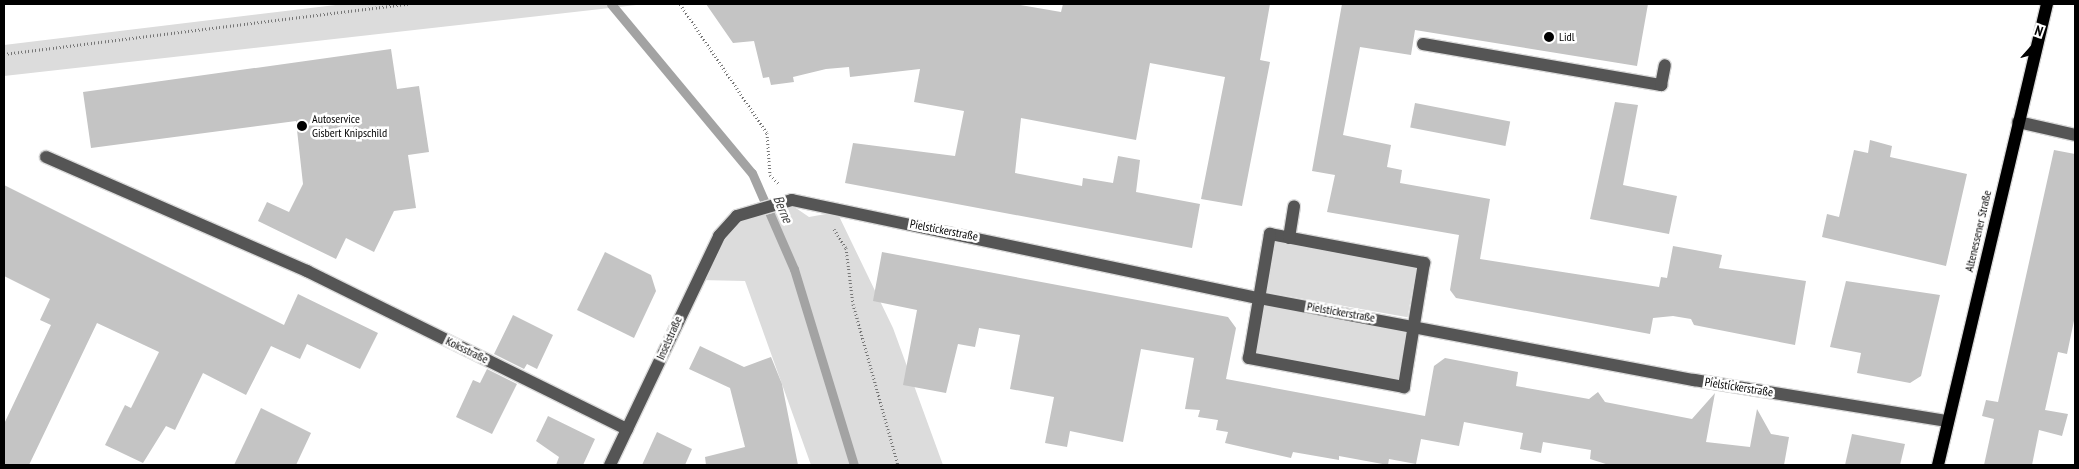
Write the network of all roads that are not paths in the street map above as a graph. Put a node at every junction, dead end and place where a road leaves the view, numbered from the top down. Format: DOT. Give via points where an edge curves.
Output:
graph roads {
  1 [pos="2047,4"];
  2 [pos="1423,44"];
  3 [pos="1665,65"];
  4 [pos="2018,122"];
  5 [pos="2075,135"];
  6 [pos="46,158"];
  7 [pos="1294,206"];
  8 [pos="737,216"];
  9 [pos="1289,238"];
  10 [pos="1260,298"];
  11 [pos="1414,324"];
  12 [pos="1948,420"];
  13 [pos="627,429"];
  14 [pos="610,465"];
  15 [pos="1938,465"];
  1 -- 4 [label="main road, Altenessener Straße"];
  2 -- 3 [label="street" via="1661,85"];
  4 -- 5 [label="street"];
  4 -- 12 [label="main road, Altenessener Straße"];
  6 -- 13 [label="street, Koksstraße" via="307,270"];
  7 -- 9 [label="street"];
  8 -- 10 [label="street, Pielstickerstraße" via="802,200"];
  8 -- 13 [label="street, Inselstraße" via="704,262"];
  9 -- 10 [label="street" via="1270,234"];
  9 -- 11 [label="street" via="1424,264"];
  10 -- 11 [label="street, Pielstickerstraße"];
  10 -- 11 [label="street" via="1249,358 1404,387"];
  11 -- 12 [label="street, Pielstickerstraße" via="1694,380"];
  12 -- 15 [label="main road, Altenessener Straße"];
  13 -- 14 [label="street, Inselstraße"];
}
